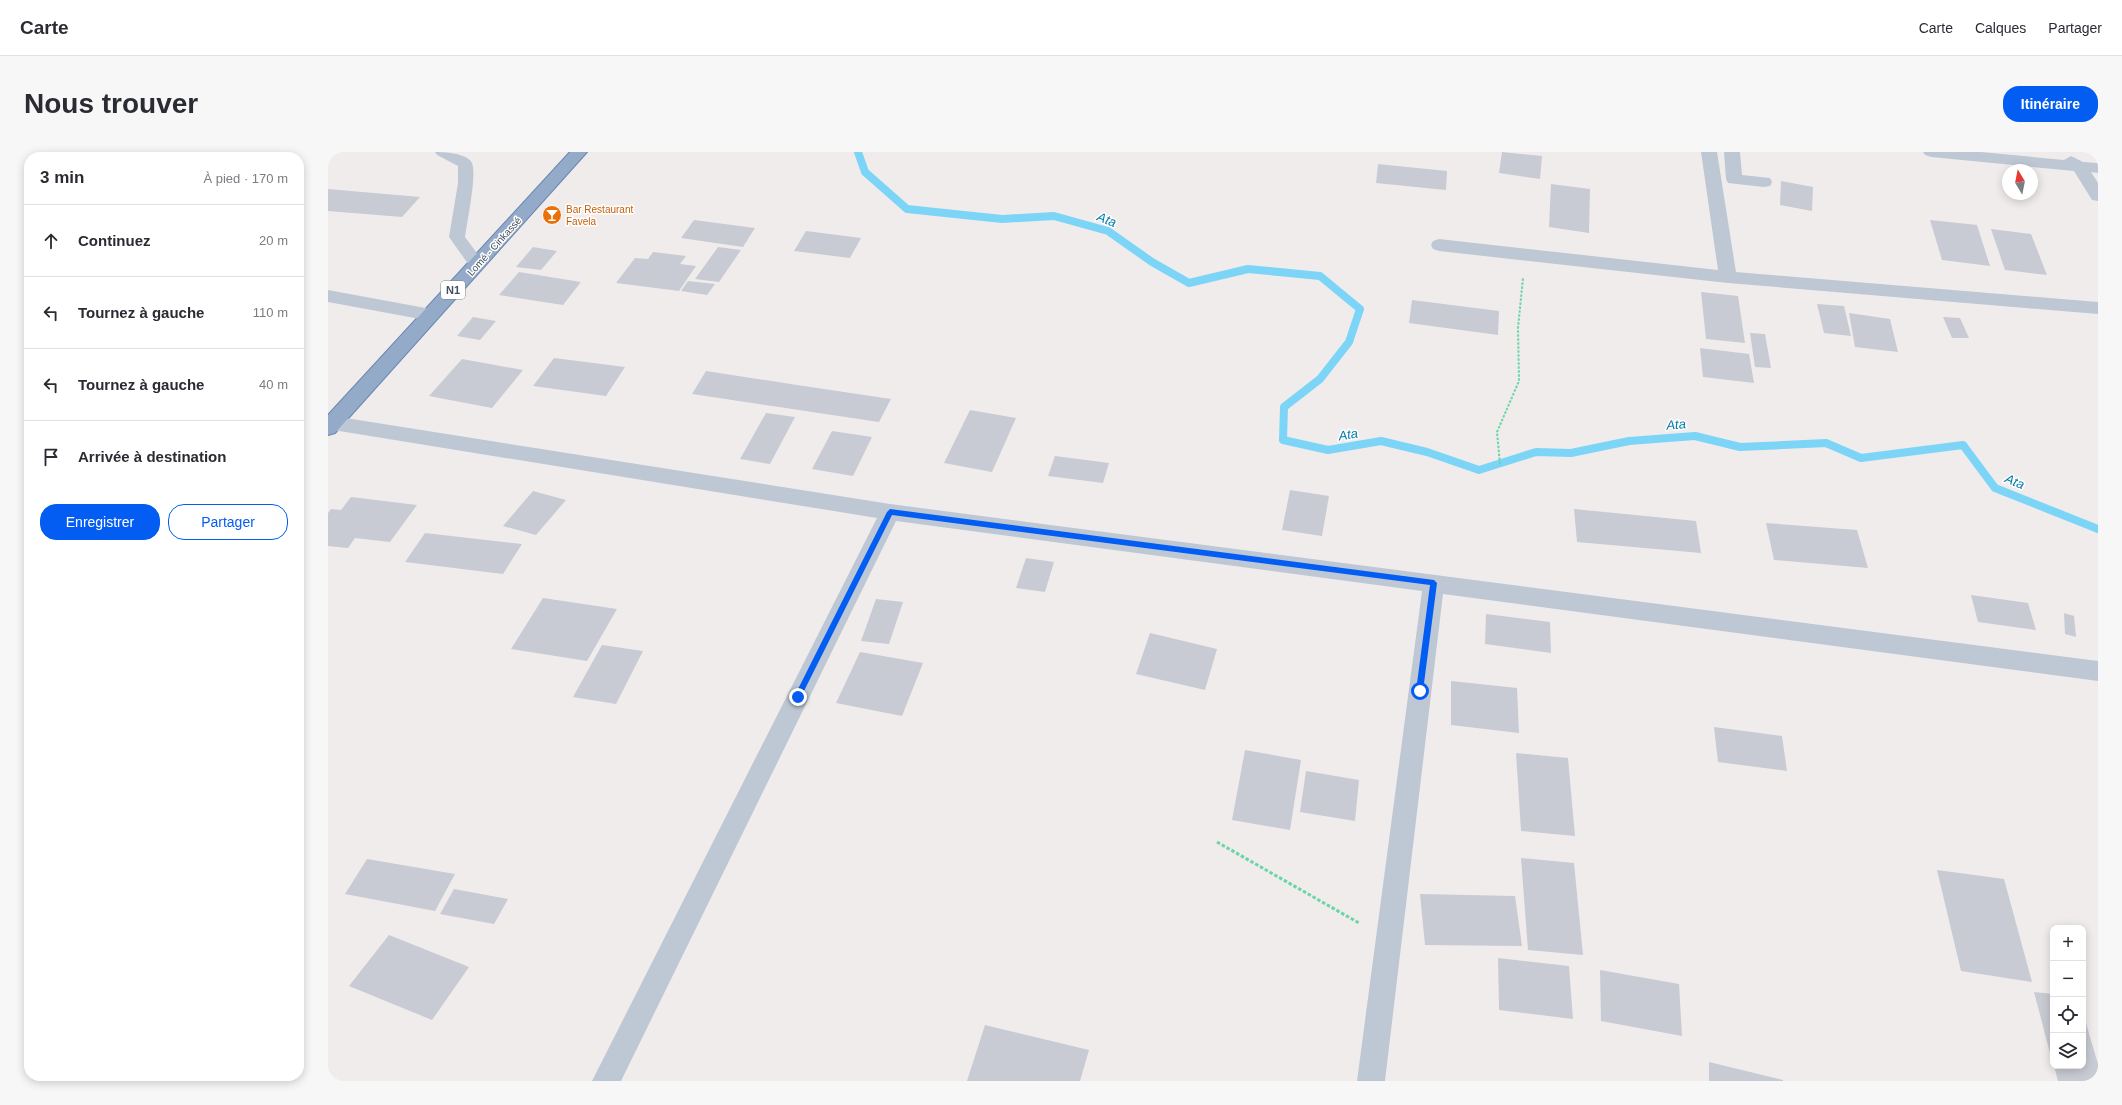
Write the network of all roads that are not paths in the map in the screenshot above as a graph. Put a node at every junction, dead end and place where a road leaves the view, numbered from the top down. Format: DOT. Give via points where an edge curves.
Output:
graph roads {
  1 [pos="442,152"];
  2 [pos="578,152"];
  3 [pos="1709,152"];
  4 [pos="1732,152"];
  5 [pos="1931,152"];
  6 [pos="2056,152"];
  7 [pos="2080,167"];
  8 [pos="2098,168"];
  9 [pos="1764,182"];
  10 [pos="2098,196"];
  11 [pos="1439,245"];
  12 [pos="477,264"];
  13 [pos="1728,277"];
  14 [pos="328,296"];
  15 [pos="2098,308"];
  16 [pos="431,315"];
  17 [pos="331,426"];
  18 [pos="890,512"];
  19 [pos="1434,583"];
  20 [pos="2098,671"];
  21 [pos="606,1081"];
  22 [pos="1371,1081"];
  1 -- 12 [label="lane" via="465,164 465,183 457,237"];
  2 -- 12 [label="highway, Lomé - Cinkassé / N1"];
  3 -- 13 [label="street"];
  4 -- 9 [label="street" via="1734,179"];
  5 -- 7 [label="street"];
  6 -- 7 [label="street"];
  7 -- 8 [label="street"];
  7 -- 10 [label="street"];
  11 -- 13 [label="street"];
  12 -- 16 [label="highway, Lomé - Cinkassé / N1"];
  13 -- 15 [label="street"];
  14 -- 16 [label="street"];
  16 -- 17 [label="highway, Lomé - Cinkassé / N1"];
  17 -- 18 [label="street"];
  18 -- 19 [label="street"];
  18 -- 21 [label="street"];
  19 -- 20 [label="street"];
  19 -- 22 [label="street"];
}
